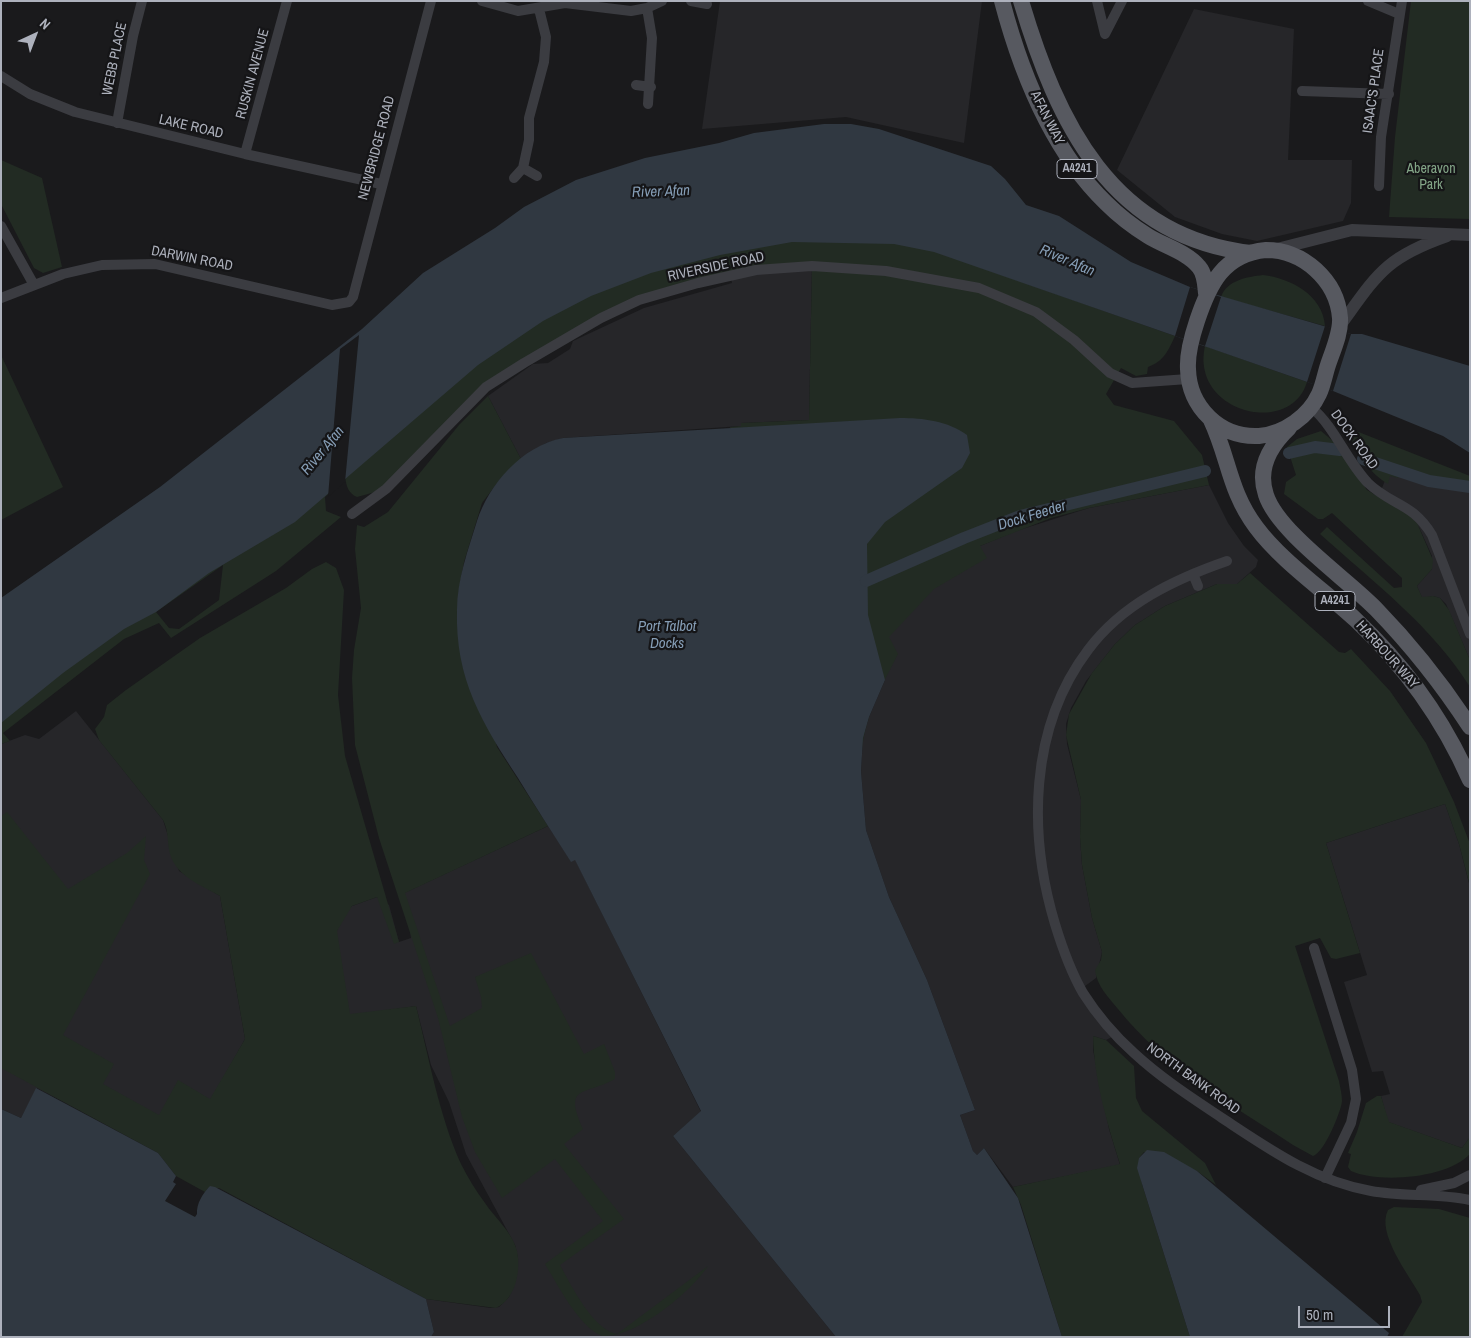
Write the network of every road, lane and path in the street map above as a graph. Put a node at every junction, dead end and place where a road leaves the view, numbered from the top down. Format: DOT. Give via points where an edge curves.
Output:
graph roads {
  1 [pos="142,1"];
  2 [pos="287,1"];
  3 [pos="431,1"];
  4 [pos="482,1"];
  5 [pos="662,1"];
  6 [pos="691,1"];
  7 [pos="1002,1"];
  8 [pos="1021,1"];
  9 [pos="1097,1"];
  10 [pos="1122,1"];
  11 [pos="1368,1"];
  12 [pos="1402,1"];
  13 [pos="707,4"];
  14 [pos="647,8"];
  15 [pos="538,9"];
  16 [pos="1399,14"];
  17 [pos="1,76"];
  18 [pos="636,85"];
  19 [pos="650,87"];
  20 [pos="1302,91"];
  21 [pos="1389,94"];
  22 [pos="648,104"];
  23 [pos="117,123"];
  24 [pos="245,154"];
  25 [pos="523,168"];
  26 [pos="537,176"];
  27 [pos="514,178"];
  28 [pos="381,184"];
  29 [pos="1379,186"];
  30 [pos="1,226"];
  31 [pos="1452,234"];
  32 [pos="1470,235"];
  33 [pos="1273,250"];
  34 [pos="1251,252"];
  35 [pos="34,285"];
  36 [pos="1206,292"];
  37 [pos="1,298"];
  38 [pos="349,302"];
  39 [pos="1339,328"];
  40 [pos="1188,379"];
  41 [pos="1311,407"];
  42 [pos="1211,420"];
  43 [pos="1296,421"];
  44 [pos="352,514"];
  45 [pos="1227,561"];
  46 [pos="1193,574"];
  47 [pos="1198,586"];
  48 [pos="1470,634"];
  49 [pos="1470,728"];
  50 [pos="1470,780"];
  51 [pos="1314,948"];
  52 [pos="1470,1175"];
  53 [pos="1325,1178"];
  54 [pos="1378,1192"];
  55 [pos="1470,1200"];
  1 -- 23 [label="street, WEBB PLACE"];
  2 -- 24 [label="street, RUSKIN AVENUE"];
  3 -- 28 [label="street, NEWBRIDGE ROAD"];
  4 -- 15 [label="street" via="518,11"];
  5 -- 14 [label="street"];
  6 -- 13 [label="street"];
  7 -- 36 [label="main road, AFAN WAY / A4241" via="1012,38 1040,106 1057,140 1080,174 1122,219 1194,261 1203,273"];
  8 -- 34 [label="main road, AFAN WAY / A4241" via="1053,95 1097,169 1134,207 1161,225 1205,243"];
  9 -- 10 [label="street" via="1105,34"];
  11 -- 16 [label="street"];
  12 -- 16 [label="street, ISAAC'S PLACE"];
  14 -- 15 [label="street" via="631,11 565,3"];
  14 -- 19 [label="street" via="652,38"];
  15 -- 25 [label="street" via="546,37 544,62 529,118 529,140"];
  16 -- 21 [label="street, ISAAC'S PLACE"];
  17 -- 23 [label="street, LAKE ROAD" via="30,94 75,112"];
  18 -- 19 [label="street"];
  19 -- 22 [label="street"];
  20 -- 21 [label="street"];
  21 -- 29 [label="street, ISAAC'S PLACE" via="1381,137"];
  23 -- 24 [label="street, LAKE ROAD"];
  24 -- 28 [label="street, LAKE ROAD"];
  25 -- 26 [label="street"];
  25 -- 27 [label="street"];
  28 -- 38 [label="street, NEWBRIDGE ROAD" via="353,297"];
  30 -- 35 [label="street"];
  31 -- 32 [label="street"];
  31 -- 33 [label="street" via="1352,230"];
  31 -- 39 [label="street" via="1404,253 1386,266 1368,285"];
  33 -- 34 [label="main road, A4241"];
  33 -- 39 [label="main road, A4241" via="1297,256 1320,273 1333,292"];
  34 -- 36 [label="main road, A4241" via="1225,268"];
  35 -- 37 [label="street, DARWIN ROAD"];
  35 -- 38 [label="street, DARWIN ROAD" via="102,265 156,264 332,305"];
  36 -- 40 [label="main road, A4241" via="1191,341"];
  39 -- 41 [label="main road, A4241" via="1318,396"];
  40 -- 42 [label="main road, A4241" via="1192,394"];
  40 -- 44 [label="street, RIVERSIDE ROAD" via="1132,384 1110,373 1074,340 1036,312 971,286 886,271 812,266 756,270 633,303 517,367 486,387 386,489"];
  41 -- 43 [label="main road, A4241"];
  41 -- 48 [label="street, DOCK ROAD" via="1369,483 1412,510 1425,524"];
  42 -- 43 [label="main road, A4241" via="1247,436 1275,433"];
  42 -- 50 [label="main road, HARBOUR WAY / A4241" via="1238,499 1256,528 1357,621 1415,684 1434,711"];
  43 -- 49 [label="main road, HARBOUR WAY / A4241" via="1280,436 1266,461 1263,483 1271,509 1288,529 1406,640 1447,691"];
  45 -- 46 [label="street, NORTH BANK ROAD"];
  46 -- 47 [label="street"];
  46 -- 53 [label="street, NORTH BANK ROAD" via="1133,605 1088,649 1060,695 1046,739 1039,787 1038,844 1046,891 1059,937 1081,988 1122,1042 1188,1095 1281,1157"];
  51 -- 53 [label="street" via="1352,1070 1356,1099 1350,1123"];
  52 -- 54 [label="street, NORTH BANK ROAD" via="1436,1188"];
  53 -- 54 [label="street, NORTH BANK ROAD"];
  54 -- 55 [label="street, NORTH BANK ROAD"];
}
